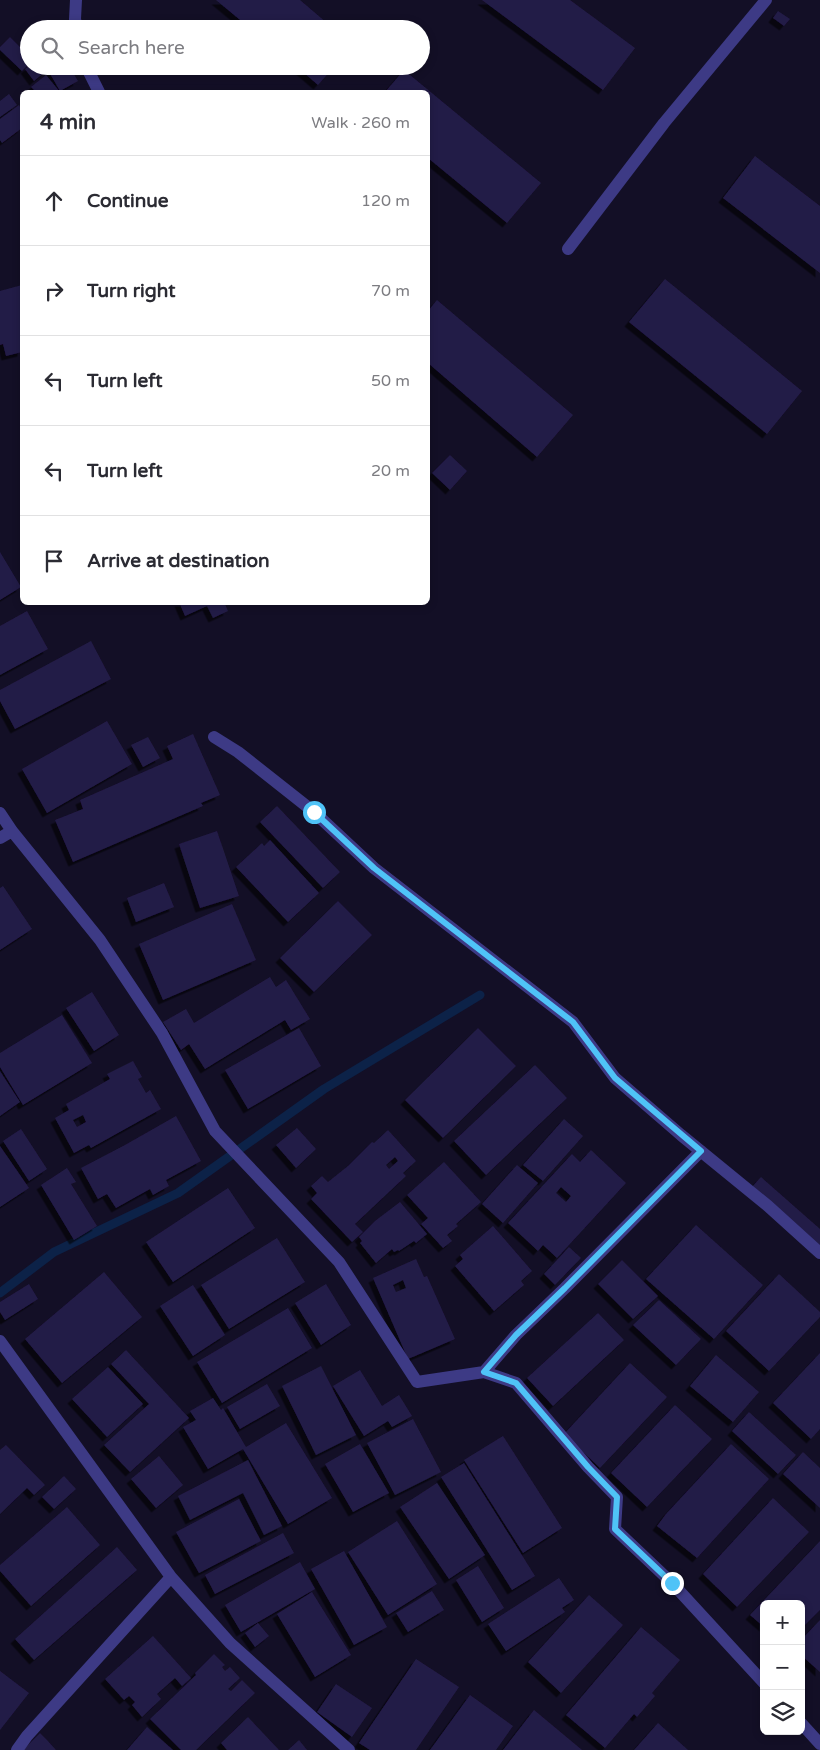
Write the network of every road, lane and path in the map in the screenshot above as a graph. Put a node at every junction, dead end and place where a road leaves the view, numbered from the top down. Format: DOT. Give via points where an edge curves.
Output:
graph roads {
  1 [pos="76,0"];
  2 [pos="766,0"];
  3 [pos="75,20"];
  4 [pos="90,75"];
  5 [pos="98,90"];
  6 [pos="568,248"];
  7 [pos="214,737"];
  8 [pos="0,813"];
  9 [pos="12,831"];
  10 [pos="0,838"];
  11 [pos="701,1151"];
  12 [pos="820,1253"];
  13 [pos="0,1342"];
  14 [pos="484,1372"];
  15 [pos="171,1577"];
  16 [pos="760,1679"];
  17 [pos="805,1727"];
  18 [pos="820,1744"];
  19 [pos="17,1750"];
  20 [pos="348,1750"];
  1 -- 3 [label="street"];
  2 -- 6 [label="street" via="664,123"];
  4 -- 5 [label="street"];
  7 -- 11 [label="street" via="314,812 374,868 573,1022 615,1078"];
  8 -- 9 [label="street"];
  9 -- 10 [label="street"];
  9 -- 14 [label="street" via="100,940 162,1033 214,1131 339,1262 417,1382"];
  11 -- 12 [label="street"];
  11 -- 14 [label="street" via="516,1335"];
  13 -- 15 [label="street"];
  14 -- 16 [label="street" via="516,1383 617,1497 615,1529 672,1583"];
  15 -- 19 [label="street"];
  15 -- 20 [label="street" via="230,1643"];
  17 -- 18 [label="street"];
}
